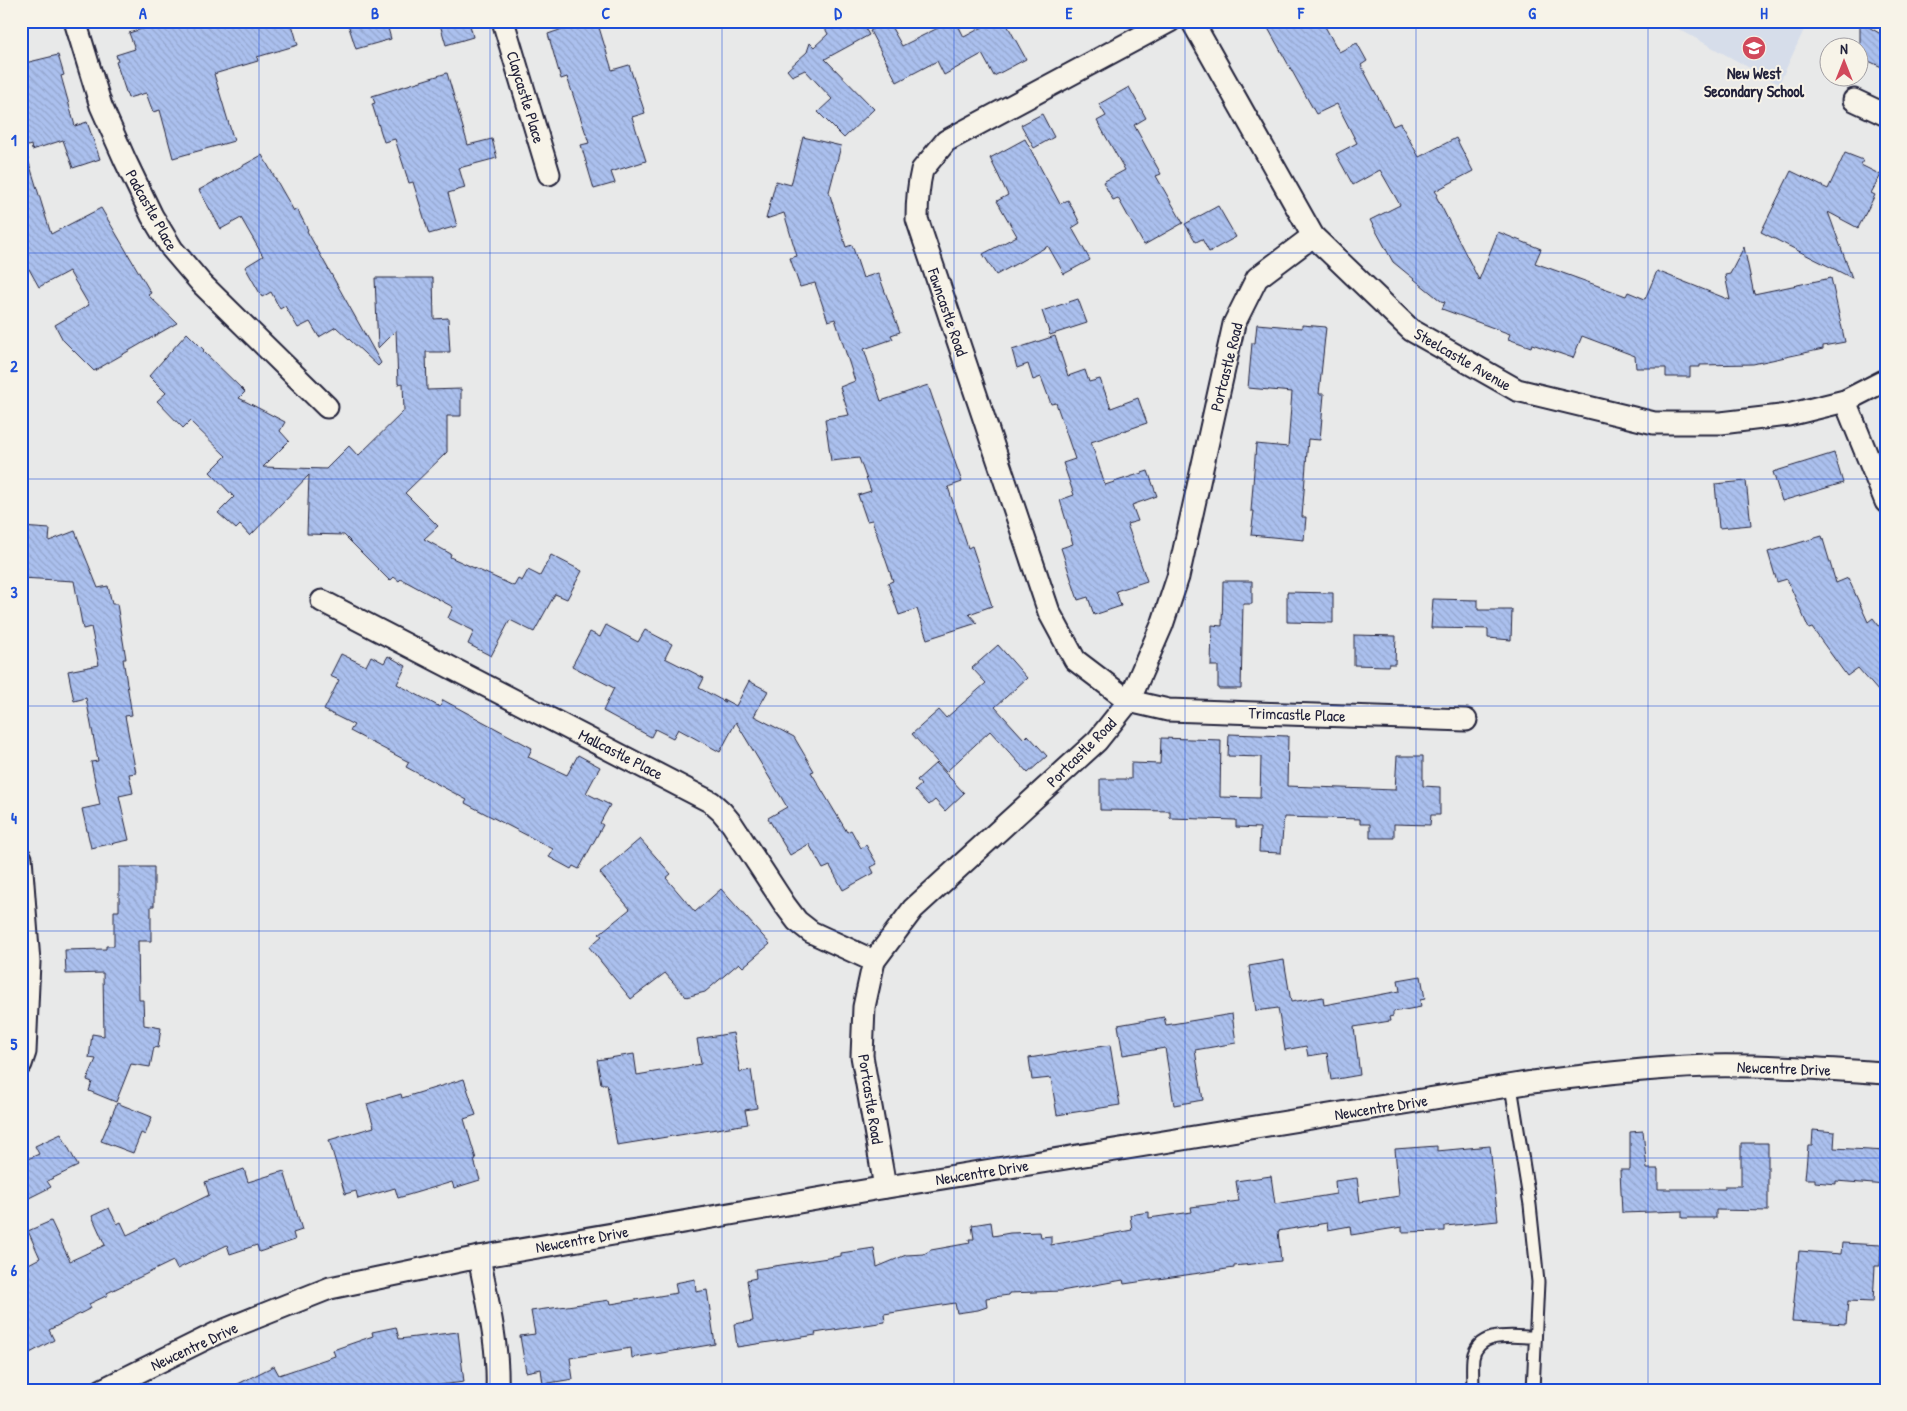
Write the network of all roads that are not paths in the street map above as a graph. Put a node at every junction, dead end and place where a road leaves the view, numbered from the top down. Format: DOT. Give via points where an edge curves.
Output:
graph roads {
  1 [pos="75,21"];
  2 [pos="503,21"];
  3 [pos="1170,21"];
  4 [pos="1192,21"];
  5 [pos="1854,100"];
  6 [pos="1886,115"];
  7 [pos="548,174"];
  8 [pos="1313,236"];
  9 [pos="1886,380"];
  10 [pos="1845,401"];
  11 [pos="328,407"];
  12 [pos="1886,502"];
  13 [pos="322,601"];
  14 [pos="1129,701"];
  15 [pos="1466,720"];
  16 [pos="21,858"];
  17 [pos="874,961"];
  18 [pos="21,1064"];
  19 [pos="1886,1073"];
  20 [pos="1511,1086"];
  21 [pos="885,1187"];
  22 [pos="479,1257"];
  23 [pos="1534,1337"];
  24 [pos="102,1390"];
  25 [pos="497,1390"];
  26 [pos="1473,1390"];
  27 [pos="1533,1390"];
  1 -- 11 [label="street, Padcastle Place" via="101,106 151,214 172,250 201,283"];
  2 -- 7 [label="street, Claycastle Place"];
  3 -- 14 [label="street, Fawncastle Road" via="946,141 922,170 917,195 917,219 1049,612 1075,660"];
  4 -- 8 [label="street, Steelcastle Avenue"];
  5 -- 6 [label="street"];
  8 -- 10 [label="street, Steelcastle Avenue" via="1411,330 1518,390 1654,423 1721,423 1788,415"];
  8 -- 14 [label="street, Portcastle Road" via="1258,278 1234,324 1178,577 1162,626"];
  9 -- 10 [label="street, Steelcastle Avenue"];
  10 -- 12 [label="street"];
  13 -- 17 [label="street, Mallcastle Place" via="711,802 732,824 797,921 811,932"];
  14 -- 15 [label="street, Trimcastle Place" via="1168,710"];
  14 -- 17 [label="street, Portcastle Road" via="1097,741 913,910"];
  16 -- 18 [label="street" via="29,962 25,1052"];
  17 -- 21 [label="street, Portcastle Road" via="864,1007 862,1056"];
  19 -- 20 [label="street, Newcentre Drive" via="1706,1066 1616,1072"];
  20 -- 21 [label="street, Newcentre Drive"];
  20 -- 23 [label="lane" via="1530,1204 1538,1282"];
  21 -- 22 [label="street, Newcentre Drive"];
  22 -- 24 [label="street, Newcentre Drive" via="330,1288 217,1333"];
  22 -- 25 [label="street" via="492,1330"];
  23 -- 26 [label="lane" via="1489,1338 1480,1342 1473,1358"];
  23 -- 27 [label="lane"];
}
